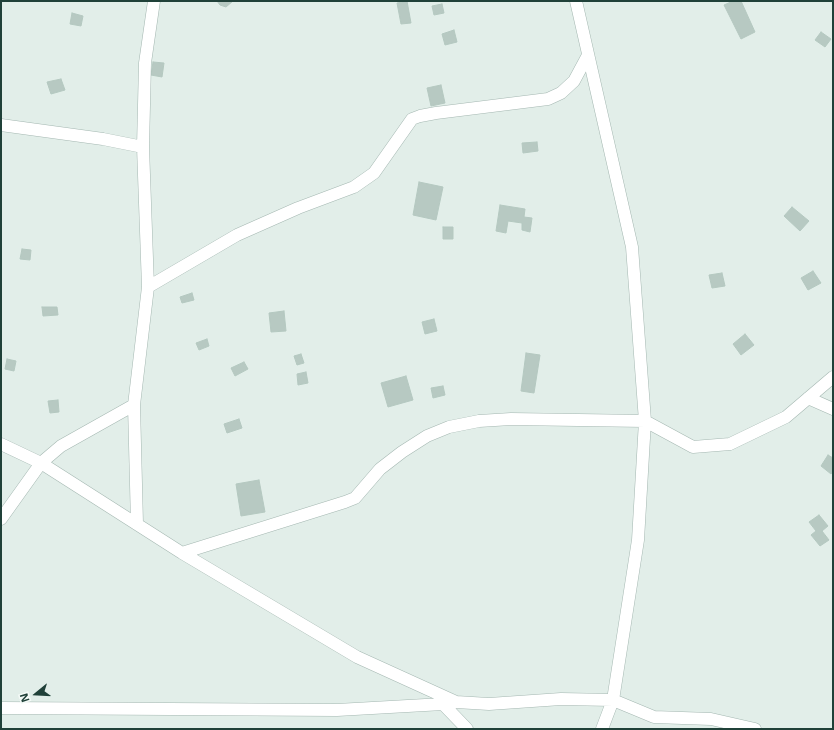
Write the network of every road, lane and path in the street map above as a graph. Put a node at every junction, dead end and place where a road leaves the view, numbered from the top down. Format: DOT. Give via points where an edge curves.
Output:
graph roads {
  1 [pos="154,1"];
  2 [pos="576,1"];
  3 [pos="588,55"];
  4 [pos="1,125"];
  5 [pos="143,147"];
  6 [pos="148,287"];
  7 [pos="833,377"];
  8 [pos="808,398"];
  9 [pos="134,405"];
  10 [pos="833,409"];
  11 [pos="645,421"];
  12 [pos="1,444"];
  13 [pos="41,463"];
  14 [pos="1,519"];
  15 [pos="137,524"];
  16 [pos="182,553"];
  17 [pos="613,700"];
  18 [pos="456,702"];
  19 [pos="443,704"];
  20 [pos="1,708"];
  21 [pos="467,729"];
  22 [pos="602,729"];
  23 [pos="755,729"];
  1 -- 5 [label="street" via="145,63"];
  2 -- 3 [label="street"];
  3 -- 6 [label="street" via="574,81 561,93 548,99 431,114 412,119 374,173 354,187 237,235"];
  3 -- 11 [label="street" via="632,247"];
  4 -- 5 [label="street"];
  5 -- 6 [label="street"];
  6 -- 9 [label="street"];
  7 -- 8 [label="street"];
  8 -- 10 [label="street"];
  8 -- 11 [label="street" via="786,416 730,444 693,447"];
  9 -- 13 [label="street" via="61,446"];
  9 -- 15 [label="street"];
  11 -- 16 [label="street" via="511,419 479,421 449,427 427,436 402,452 380,469 355,498"];
  11 -- 17 [label="street" via="638,540"];
  12 -- 13 [label="street"];
  13 -- 14 [label="street"];
  13 -- 15 [label="street"];
  15 -- 16 [label="street"];
  16 -- 18 [label="street" via="357,657"];
  17 -- 18 [label="street" via="561,699 488,704"];
  17 -- 22 [label="street"];
  17 -- 23 [label="street" via="654,717 711,719"];
  18 -- 19 [label="street"];
  19 -- 20 [label="street" via="330,710"];
  19 -- 21 [label="street"];
}
